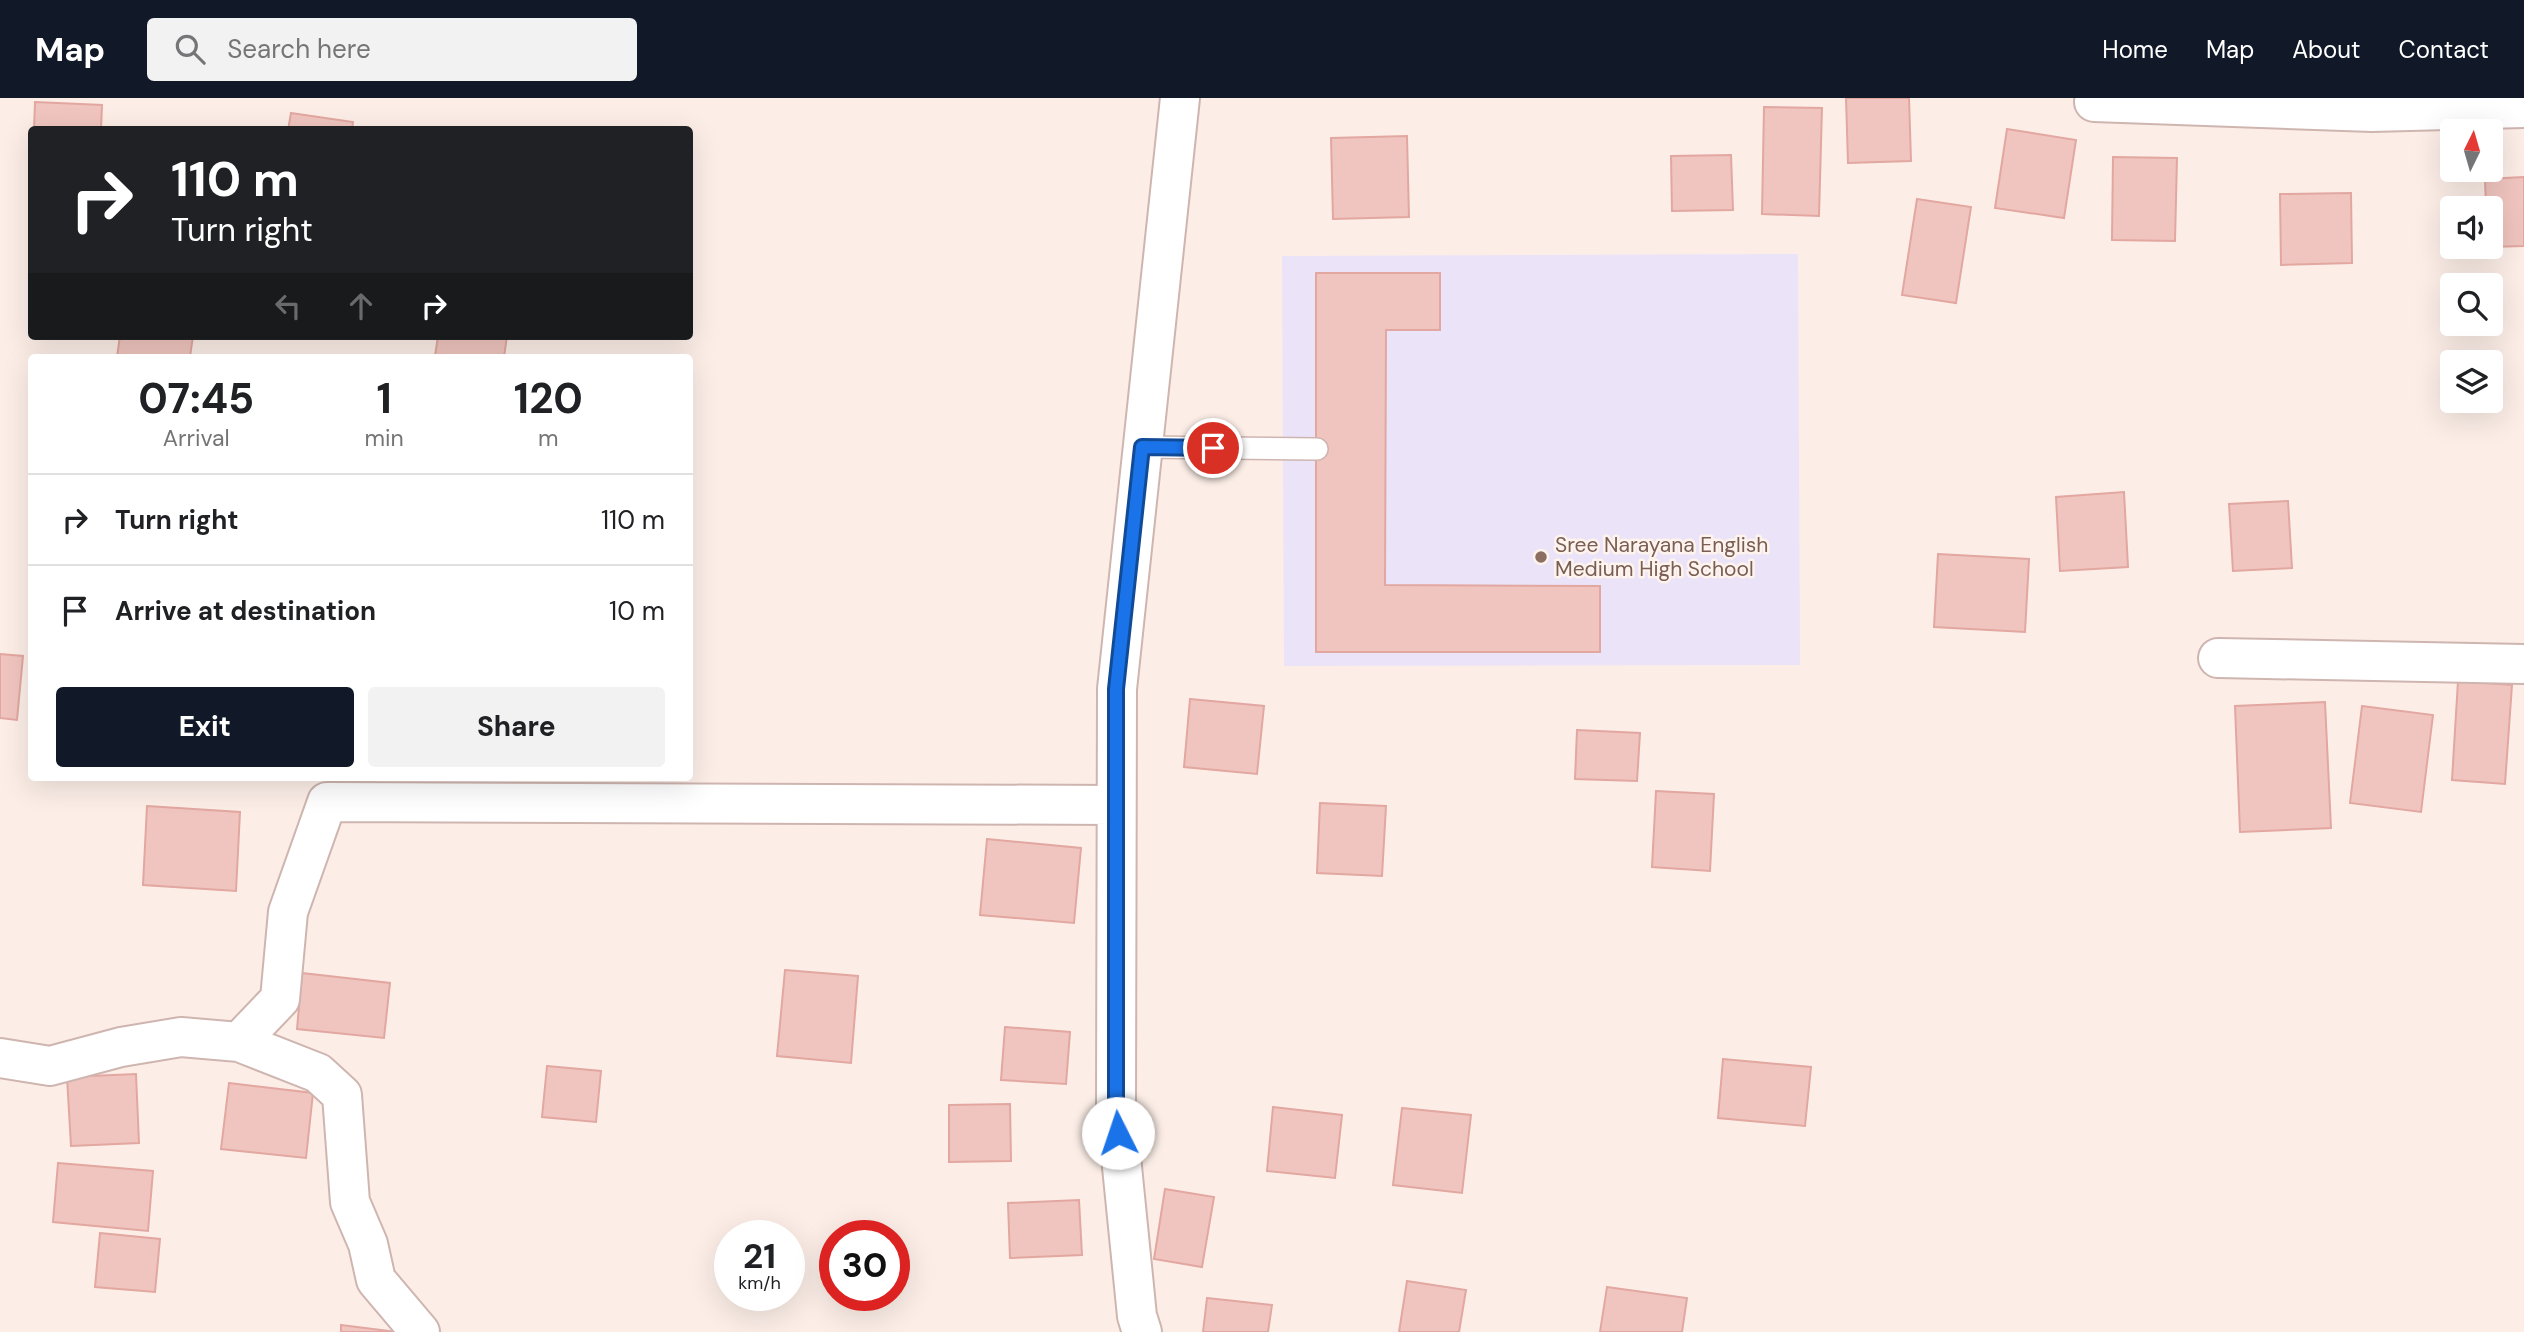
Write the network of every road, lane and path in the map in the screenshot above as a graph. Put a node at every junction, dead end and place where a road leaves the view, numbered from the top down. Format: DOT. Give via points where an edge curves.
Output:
graph roads {
  1 [pos="1180,98"];
  2 [pos="2094,102"];
  3 [pos="2524,108"];
  4 [pos="1142,447"];
  5 [pos="1317,449"];
  6 [pos="2218,658"];
  7 [pos="2524,664"];
  8 [pos="1116,805"];
  9 [pos="239,1042"];
  10 [pos="0,1058"];
  11 [pos="420,1332"];
  12 [pos="1143,1332"];
  1 -- 4 [label="street"];
  2 -- 3 [label="street" via="2372,112"];
  4 -- 5 [label="lane"];
  4 -- 8 [label="street" via="1116,689"];
  6 -- 7 [label="street"];
  8 -- 9 [label="street" via="327,803 288,912 280,999"];
  8 -- 12 [label="street" via="1116,1107 1137,1316"];
  9 -- 10 [label="street" via="181,1037 50,1066"];
  9 -- 11 [label="street" via="318,1073 342,1095 350,1202 368,1244 376,1280"];
}
